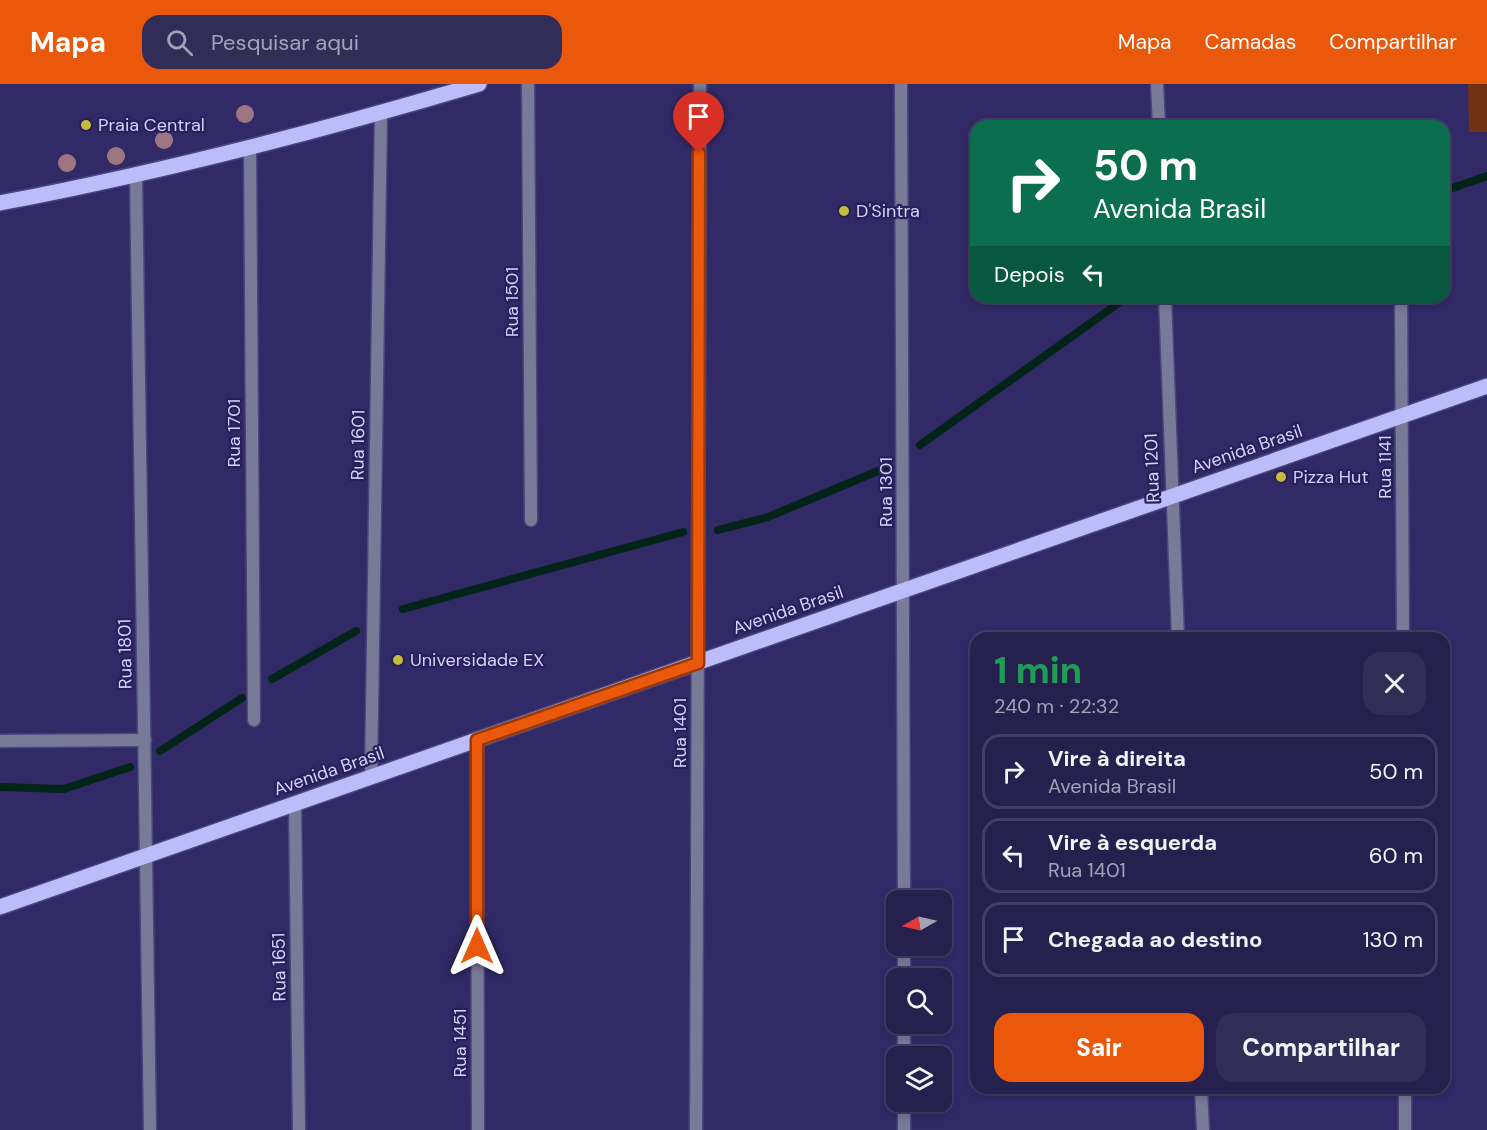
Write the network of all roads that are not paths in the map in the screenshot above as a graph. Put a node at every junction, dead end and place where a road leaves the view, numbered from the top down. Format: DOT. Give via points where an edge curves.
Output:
graph roads {
  1 [pos="479,84"];
  2 [pos="528,84"];
  3 [pos="700,84"];
  4 [pos="901,84"];
  5 [pos="1158,84"];
  6 [pos="381,113"];
  7 [pos="1159,120"];
  8 [pos="250,147"];
  9 [pos="136,177"];
  10 [pos="0,203"];
  11 [pos="1165,303"];
  12 [pos="1401,303"];
  13 [pos="1487,386"];
  14 [pos="1402,415"];
  15 [pos="1171,496"];
  16 [pos="531,520"];
  17 [pos="904,590"];
  18 [pos="1178,632"];
  19 [pos="1403,632"];
  20 [pos="698,663"];
  21 [pos="254,720"];
  22 [pos="145,740"];
  23 [pos="477,740"];
  24 [pos="0,741"];
  25 [pos="371,777"];
  26 [pos="295,804"];
  27 [pos="146,856"];
  28 [pos="904,890"];
  29 [pos="0,907"];
  30 [pos="1201,1094"];
  31 [pos="1405,1094"];
  32 [pos="904,1112"];
  33 [pos="150,1130"];
  34 [pos="300,1130"];
  35 [pos="478,1130"];
  36 [pos="696,1130"];
  37 [pos="903,1130"];
  38 [pos="1203,1130"];
  39 [pos="1405,1130"];
  1 -- 6 [label="main road"];
  2 -- 16 [label="street, Rua 1501"];
  3 -- 20 [label="street, Rua 1401"];
  4 -- 17 [label="street, Rua 1301"];
  5 -- 7 [label="street"];
  6 -- 8 [label="main road"];
  6 -- 25 [label="street, Rua 1601"];
  8 -- 9 [label="main road"];
  8 -- 21 [label="street, Rua 1701"];
  9 -- 10 [label="main road"];
  9 -- 22 [label="street, Rua 1801"];
  11 -- 15 [label="street, Rua 1201"];
  12 -- 14 [label="street, Rua 1141"];
  13 -- 14 [label="main road, Avenida Brasil"];
  14 -- 15 [label="main road, Avenida Brasil"];
  14 -- 19 [label="street, Rua 1141"];
  15 -- 17 [label="main road, Avenida Brasil"];
  15 -- 18 [label="street, Rua 1201"];
  17 -- 20 [label="main road, Avenida Brasil"];
  17 -- 28 [label="street, Rua 1301"];
  20 -- 23 [label="main road, Avenida Brasil"];
  20 -- 36 [label="street, Rua 1401"];
  22 -- 24 [label="street"];
  22 -- 27 [label="street, Rua 1801"];
  23 -- 25 [label="main road, Avenida Brasil"];
  23 -- 35 [label="street, Rua 1451"];
  25 -- 26 [label="main road, Avenida Brasil"];
  26 -- 27 [label="main road, Avenida Brasil"];
  26 -- 34 [label="street, Rua 1651"];
  27 -- 29 [label="main road, Avenida Brasil"];
  27 -- 33 [label="street, Rua 1801"];
  30 -- 38 [label="street"];
  31 -- 39 [label="street"];
  32 -- 37 [label="street"];
}
